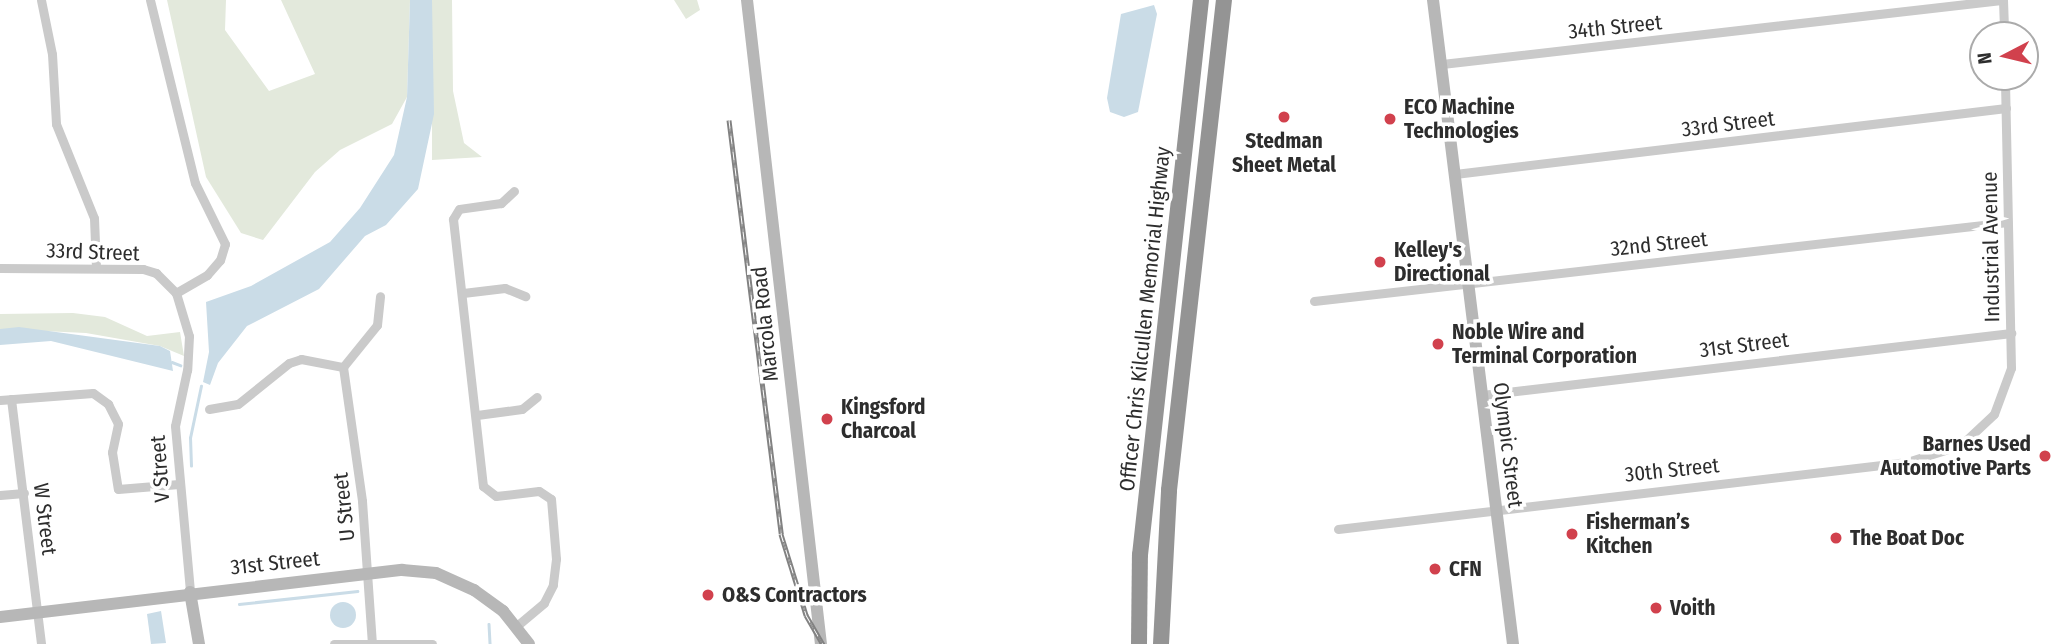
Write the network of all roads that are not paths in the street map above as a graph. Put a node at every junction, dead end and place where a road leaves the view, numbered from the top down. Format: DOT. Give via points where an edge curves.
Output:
graph roads {
  1 [pos="41,0"];
  2 [pos="150,0"];
  3 [pos="747,0"];
  4 [pos="1201,0"];
  5 [pos="1224,0"];
  6 [pos="1433,0"];
  7 [pos="2002,0"];
  8 [pos="2003,21"];
  9 [pos="1441,64"];
  10 [pos="2005,91"];
  11 [pos="2006,108"];
  12 [pos="1455,174"];
  13 [pos="514,191"];
  14 [pos="2008,222"];
  15 [pos="96,267"];
  16 [pos="0,268"];
  17 [pos="1469,283"];
  18 [pos="176,293"];
  19 [pos="463,293"];
  20 [pos="380,296"];
  21 [pos="525,296"];
  22 [pos="1314,301"];
  23 [pos="2011,333"];
  24 [pos="343,367"];
  25 [pos="1482,394"];
  26 [pos="537,397"];
  27 [pos="11,399"];
  28 [pos="0,400"];
  29 [pos="209,409"];
  30 [pos="1994,414"];
  31 [pos="477,415"];
  32 [pos="179,484"];
  33 [pos="24,493"];
  34 [pos="0,495"];
  35 [pos="1497,509"];
  36 [pos="1338,529"];
  37 [pos="369,572"];
  38 [pos="190,592"];
  39 [pos="39,612"];
  40 [pos="0,617"];
  41 [pos="517,626"];
  42 [pos="372,643"];
  43 [pos="41,644"];
  44 [pos="199,644"];
  45 [pos="334,644"];
  46 [pos="432,644"];
  47 [pos="529,644"];
  48 [pos="821,644"];
  49 [pos="1139,644"];
  50 [pos="1160,644"];
  51 [pos="1513,644"];
  1 -- 15 [label="street" via="52,54 56,124 94,218"];
  2 -- 18 [label="street" via="195,183 225,244 220,260 207,275"];
  3 -- 48 [label="main road, Marcola Road"];
  4 -- 49 [label="highway, Officer Chris Kilcullen Memorial Highway" via="1140,555"];
  5 -- 50 [label="highway, Officer Chris Kilcullen Memorial Highway" via="1169,490"];
  6 -- 9 [label="main road, Olympic Street"];
  7 -- 8 [label="street"];
  7 -- 9 [label="street, 34th Street"];
  9 -- 12 [label="main road, Olympic Street"];
  10 -- 11 [label="street, Industrial Avenue"];
  11 -- 12 [label="street, 33rd Street"];
  11 -- 14 [label="street, Industrial Avenue"];
  12 -- 17 [label="main road, Olympic Street"];
  13 -- 19 [label="street" via="501,203 464,207 454,214"];
  14 -- 17 [label="street, 32nd Street"];
  14 -- 23 [label="street, Industrial Avenue"];
  15 -- 16 [label="street, 33rd Street"];
  15 -- 18 [label="street, 33rd Street" via="156,273"];
  17 -- 22 [label="street, 32nd Street"];
  17 -- 25 [label="main road, Olympic Street"];
  18 -- 32 [label="street, V Street" via="185,312 189,354 175,426"];
  19 -- 21 [label="street" via="505,288"];
  19 -- 31 [label="street"];
  20 -- 24 [label="street" via="377,325"];
  23 -- 25 [label="street, 31st Street"];
  23 -- 30 [label="street, Industrial Avenue" via="2008,382"];
  24 -- 29 [label="street" via="300,359 238,404"];
  24 -- 37 [label="street, U Street"];
  25 -- 35 [label="main road, Olympic Street"];
  26 -- 31 [label="street" via="522,409"];
  27 -- 28 [label="street"];
  27 -- 32 [label="street" via="76,392 97,395 113,410 118,424 112,452 118,489"];
  27 -- 33 [label="street, W Street"];
  30 -- 35 [label="street, 30th Street" via="1961,445 1929,458"];
  31 -- 41 [label="street" via="485,492 496,496 548,494 555,535 553,585 544,603"];
  32 -- 38 [label="street, V Street"];
  33 -- 34 [label="street"];
  33 -- 39 [label="street, W Street"];
  35 -- 36 [label="street, 30th Street"];
  35 -- 51 [label="main road, Olympic Street"];
  37 -- 38 [label="main road, 31st Street"];
  37 -- 41 [label="main road, 31st Street" via="436,573 484,596"];
  37 -- 42 [label="street, U Street"];
  38 -- 39 [label="main road, 31st Street"];
  38 -- 44 [label="main road, V Street"];
  39 -- 40 [label="main road, 31st Street"];
  39 -- 43 [label="street, W Street"];
  41 -- 47 [label="main road, 31st Street"];
  42 -- 45 [label="street"];
  42 -- 46 [label="street"];
}
